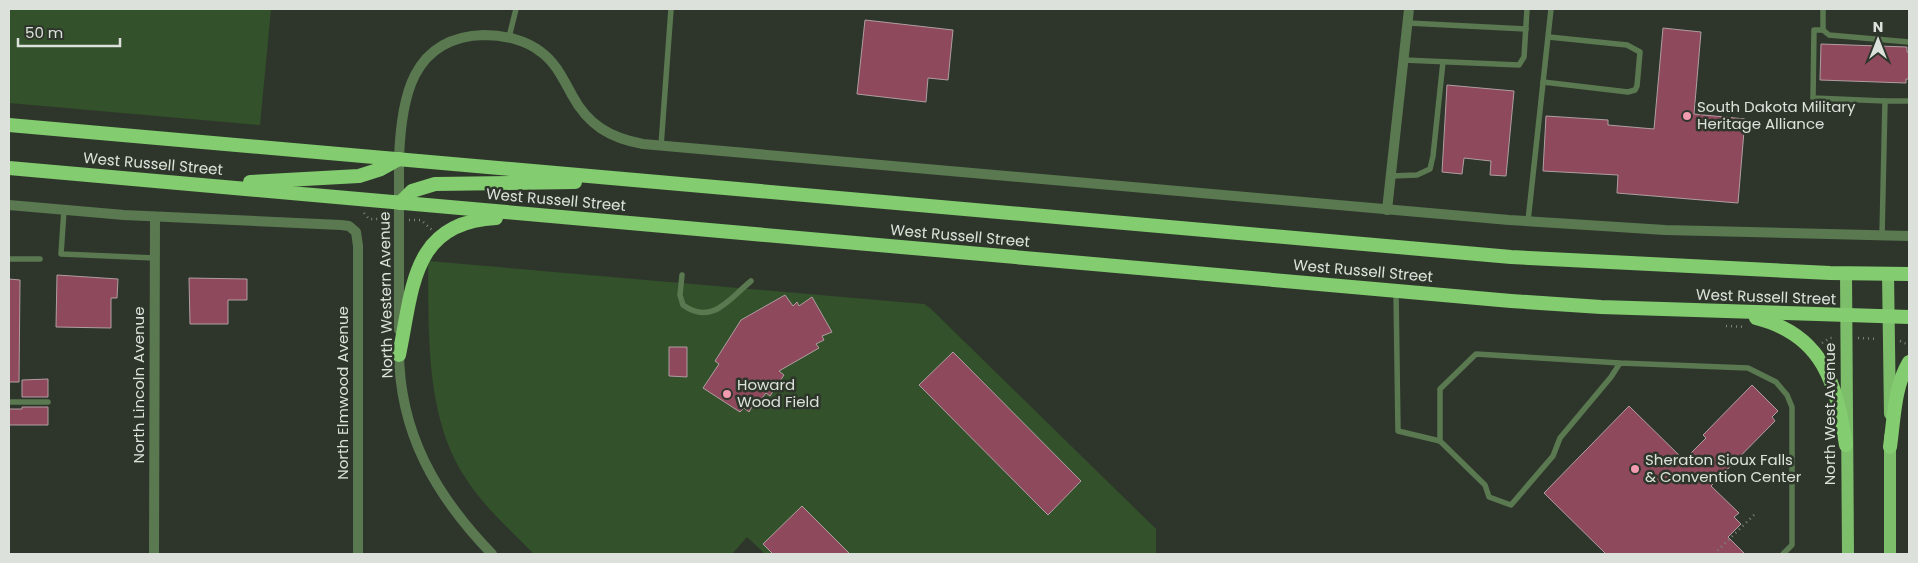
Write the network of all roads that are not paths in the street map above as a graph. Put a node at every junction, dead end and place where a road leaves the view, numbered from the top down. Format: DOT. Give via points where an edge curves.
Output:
graph roads {
  1 [pos="516,9"];
  2 [pos="671,9"];
  3 [pos="1410,9"];
  4 [pos="1527,9"];
  5 [pos="1551,9"];
  6 [pos="1823,9"];
  7 [pos="1408,23"];
  8 [pos="1526,29"];
  9 [pos="1823,30"];
  10 [pos="509,37"];
  11 [pos="1548,37"];
  12 [pos="1909,42"];
  13 [pos="1404,60"];
  14 [pos="1442,62"];
  15 [pos="1543,82"];
  16 [pos="1885,100"];
  17 [pos="1909,101"];
  18 [pos="9,125"];
  19 [pos="661,146"];
  20 [pos="399,158"];
  21 [pos="9,168"];
  22 [pos="1391,176"];
  23 [pos="631,179"];
  24 [pos="199,185"];
  25 [pos="400,203"];
  26 [pos="9,206"];
  27 [pos="64,210"];
  28 [pos="1387,210"];
  29 [pos="155,216"];
  30 [pos="569,218"];
  31 [pos="1528,221"];
  32 [pos="1882,236"];
  33 [pos="1909,236"];
  34 [pos="155,258"];
  35 [pos="9,259"];
  36 [pos="40,259"];
  37 [pos="1846,274"];
  38 [pos="1888,274"];
  39 [pos="1909,274"];
  40 [pos="682,275"];
  41 [pos="751,281"];
  42 [pos="1396,291"];
  43 [pos="1726,312"];
  44 [pos="1846,316"];
  45 [pos="1889,317"];
  46 [pos="1909,317"];
  47 [pos="399,355"];
  48 [pos="1909,362"];
  49 [pos="1620,363"];
  50 [pos="9,402"];
  51 [pos="48,402"];
  52 [pos="1440,441"];
  53 [pos="1846,445"];
  54 [pos="1890,447"];
  55 [pos="1792,545"];
  56 [pos="154,554"];
  57 [pos="358,554"];
  58 [pos="492,554"];
  59 [pos="1783,554"];
  60 [pos="1792,554"];
  61 [pos="1848,554"];
  62 [pos="1890,554"];
  1 -- 10 [label="lane"];
  2 -- 19 [label="lane"];
  3 -- 7 [label="street"];
  4 -- 8 [label="lane"];
  5 -- 11 [label="lane"];
  6 -- 9 [label="lane"];
  7 -- 8 [label="lane"];
  7 -- 13 [label="street"];
  8 -- 14 [label="lane" via="1524,57 1519,65"];
  9 -- 12 [label="lane" via="1830,36"];
  9 -- 16 [label="lane" via="1814,30 1813,98"];
  10 -- 19 [label="street" via="533,47 552,62 581,110 605,133 622,140"];
  10 -- 20 [label="street" via="473,36 453,40 420,64 404,100"];
  11 -- 15 [label="lane"];
  11 -- 15 [label="lane" via="1634,48 1640,52 1637,86 1628,92"];
  13 -- 14 [label="lane"];
  13 -- 22 [label="street"];
  14 -- 22 [label="lane" via="1434,156 1430,169 1417,175"];
  15 -- 31 [label="lane"];
  16 -- 17 [label="lane"];
  16 -- 32 [label="lane"];
  18 -- 20 [label="highway, West Russell Street"];
  19 -- 28 [label="street"];
  20 -- 23 [label="highway, West Russell Street"];
  20 -- 24 [label="highway" via="381,169 358,176"];
  20 -- 25 [label="street, North Western Avenue"];
  21 -- 24 [label="highway, West Russell Street"];
  22 -- 28 [label="street"];
  23 -- 25 [label="highway" via="435,184 412,191"];
  23 -- 37 [label="highway, West Russell Street" via="1511,257"];
  24 -- 25 [label="highway, West Russell Street"];
  25 -- 30 [label="highway, West Russell Street"];
  25 -- 47 [label="street, North Western Avenue"];
  26 -- 27 [label="street"];
  27 -- 29 [label="street"];
  27 -- 34 [label="lane" via="61,254"];
  28 -- 31 [label="street"];
  29 -- 34 [label="street, North Lincoln Avenue"];
  29 -- 57 [label="street, North Elmwood Avenue" via="341,225 356,232"];
  30 -- 42 [label="highway, West Russell Street"];
  30 -- 47 [label="highway" via="477,219 438,236 420,266"];
  31 -- 32 [label="street" via="1665,230"];
  32 -- 33 [label="street"];
  34 -- 56 [label="street, North Lincoln Avenue"];
  35 -- 36 [label="lane"];
  37 -- 38 [label="highway, West Russell Street"];
  37 -- 44 [label="main road, North West Avenue"];
  38 -- 39 [label="highway, West Russell Street"];
  38 -- 45 [label="main road"];
  40 -- 41 [label="lane" via="682,305 702,314 716,311"];
  42 -- 43 [label="highway, West Russell Street" via="1601,307"];
  42 -- 52 [label="lane" via="1398,431"];
  43 -- 44 [label="highway, West Russell Street"];
  43 -- 53 [label="highway" via="1782,327 1813,350 1832,383"];
  44 -- 45 [label="highway, West Russell Street"];
  44 -- 53 [label="main road, North West Avenue"];
  45 -- 46 [label="highway, West Russell Street"];
  45 -- 54 [label="main road"];
  47 -- 58 [label="street, North Western Avenue" via="406,409 422,456 445,500"];
  48 -- 54 [label="highway" via="1898,393"];
  49 -- 52 [label="lane" via="1476,354 1440,389"];
  49 -- 52 [label="lane" via="1560,438 1553,456 1511,505 1489,497 1485,485"];
  49 -- 55 [label="lane" via="1748,368 1776,382 1788,395 1792,407"];
  50 -- 51 [label="lane"];
  53 -- 61 [label="main road, North West Avenue"];
  54 -- 62 [label="main road"];
  55 -- 59 [label="lane"];
  55 -- 60 [label="lane"];
}
